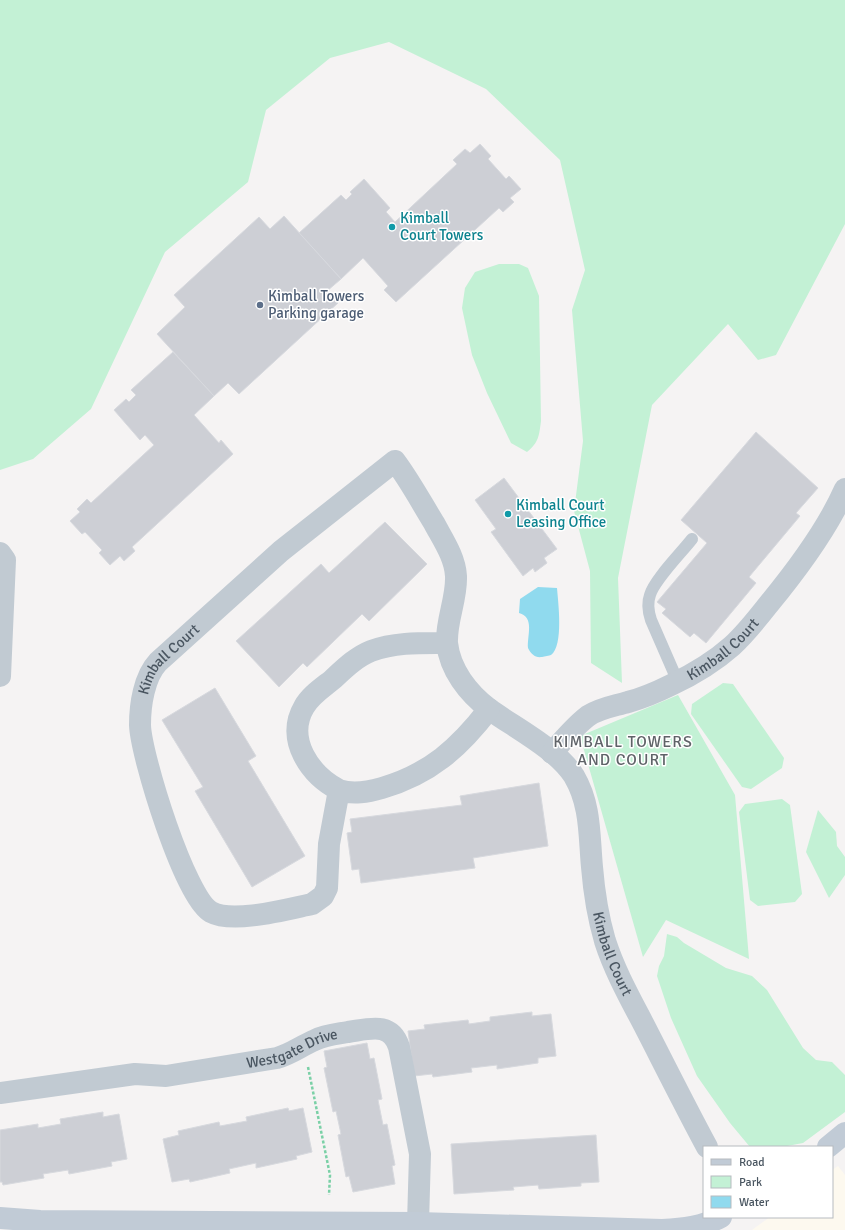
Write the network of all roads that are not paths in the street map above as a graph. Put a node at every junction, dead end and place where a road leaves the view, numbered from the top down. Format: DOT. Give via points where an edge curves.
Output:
graph roads {
  1 [pos="845,489"];
  2 [pos="692,539"];
  3 [pos="0,553"];
  4 [pos="447,643"];
  5 [pos="0,676"];
  6 [pos="678,682"];
  7 [pos="489,709"];
  8 [pos="552,753"];
  9 [pos="339,790"];
  10 [pos="0,1093"];
  11 [pos="845,1133"];
  12 [pos="706,1146"];
  13 [pos="829,1146"];
  14 [pos="0,1218"];
  15 [pos="719,1218"];
  16 [pos="418,1223"];
  17 [pos="40,1225"];
  1 -- 6 [label="street, Kimball Court" via="832,515 806,554 742,636 712,661"];
  2 -- 6 [label="lane" via="657,582 649,600 651,620"];
  3 -- 5 [label="street" via="5,560"];
  4 -- 7 [label="street, Kimball Court" via="450,659 462,681"];
  4 -- 9 [label="street" via="412,643 370,652 344,668 306,703 298,725 297,739 300,748 314,770"];
  4 -- 9 [label="street, Kimball Court" via="447,630 455,593 454,565 414,489 395,461 270,561 150,672 146,680 140,726 148,766 185,874 200,902 209,911 224,917 244,916 312,904 320,899 326,888 329,844"];
  6 -- 8 [label="street, Kimball Court" via="650,695 591,714"];
  7 -- 8 [label="street, Kimball Court"];
  7 -- 9 [label="street" via="456,748 428,769 376,790"];
  8 -- 12 [label="street, Kimball Court" via="573,775 586,804 595,892 610,957"];
  10 -- 16 [label="street, Westgate Drive" via="135,1074 170,1075 276,1058 324,1036 376,1028 385,1030 396,1038 399,1047 420,1154"];
  11 -- 13 [label="street"];
  14 -- 17 [label="street"];
  15 -- 16 [label="street" via="697,1227 662,1230"];
  16 -- 17 [label="street"];
}
